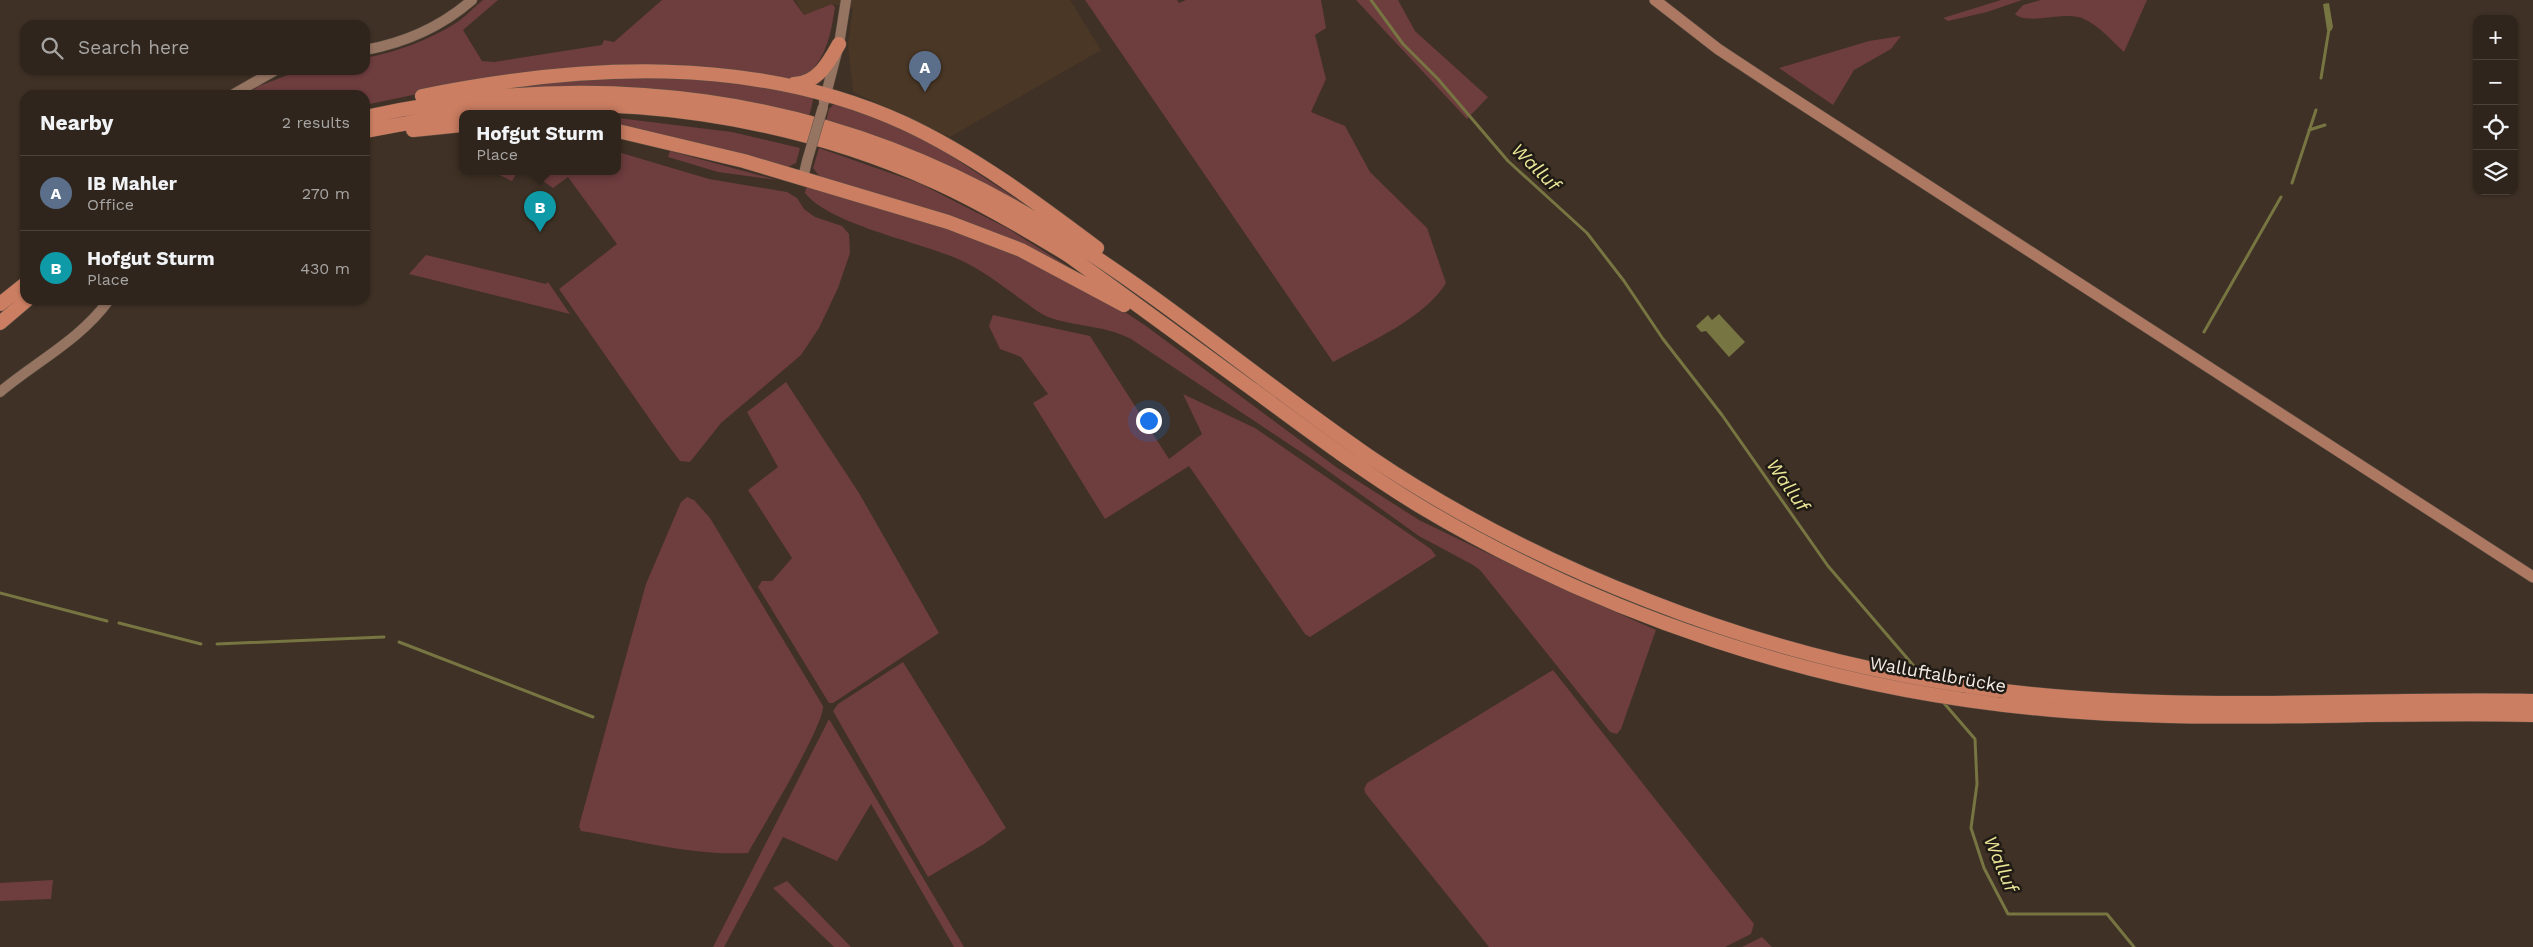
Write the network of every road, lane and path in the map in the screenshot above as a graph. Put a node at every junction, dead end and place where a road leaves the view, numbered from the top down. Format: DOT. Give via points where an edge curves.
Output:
graph roads {
  1 [pos="472,0"];
  2 [pos="846,0"];
  3 [pos="1655,0"];
  4 [pos="839,44"];
  5 [pos="370,49"];
  6 [pos="267,75"];
  7 [pos="785,84"];
  8 [pos="241,90"];
  9 [pos="825,100"];
  10 [pos="496,110"];
  11 [pos="370,114"];
  12 [pos="459,114"];
  13 [pos="370,115"];
  14 [pos="459,125"];
  15 [pos="370,130"];
  16 [pos="621,133"];
  17 [pos="370,137"];
  18 [pos="803,178"];
  19 [pos="20,288"];
  20 [pos="1155,300"];
  21 [pos="0,304"];
  22 [pos="21,305"];
  23 [pos="106,305"];
  24 [pos="0,323"];
  25 [pos="1194,346"];
  26 [pos="0,392"];
  27 [pos="2533,577"];
  28 [pos="1645,607"];
  29 [pos="2533,700"];
  30 [pos="2237,709"];
  31 [pos="2533,715"];
  1 -- 5 [label="street" via="422,33"];
  2 -- 4 [label="street"];
  3 -- 27 [label="main road" via="1718,49 1774,86"];
  4 -- 7 [label="highway" via="828,64 815,77 798,84"];
  4 -- 9 [label="street"];
  6 -- 8 [label="street"];
  7 -- 9 [label="highway"];
  7 -- 11 [label="highway" via="675,72 548,76 481,84 405,99"];
  9 -- 18 [label="street, bridge"];
  9 -- 20 [label="highway" via="904,123 979,166 1102,252"];
  10 -- 25 [label="highway" via="631,107 734,120 835,144 932,180 1024,228 1068,255"];
  12 -- 15 [label="highway"];
  13 -- 20 [label="highway" via="464,98 570,91 677,97 782,115 884,146 981,189 1073,243"];
  14 -- 17 [label="highway"];
  16 -- 18 [label="highway" via="699,148"];
  18 -- 25 [label="highway" via="948,222 1021,250 1111,297"];
  19 -- 21 [label="highway"];
  20 -- 28 [label="highway" via="1404,479 1539,554"];
  22 -- 24 [label="highway"];
  23 -- 26 [label="street" via="70,342"];
  25 -- 28 [label="highway" via="1365,471 1417,504 1535,567"];
  28 -- 30 [label="highway, Walluftalbrücke" via="1777,659 1854,679 1942,696 2074,712"];
  29 -- 30 [label="highway"];
  30 -- 31 [label="highway"];
}
